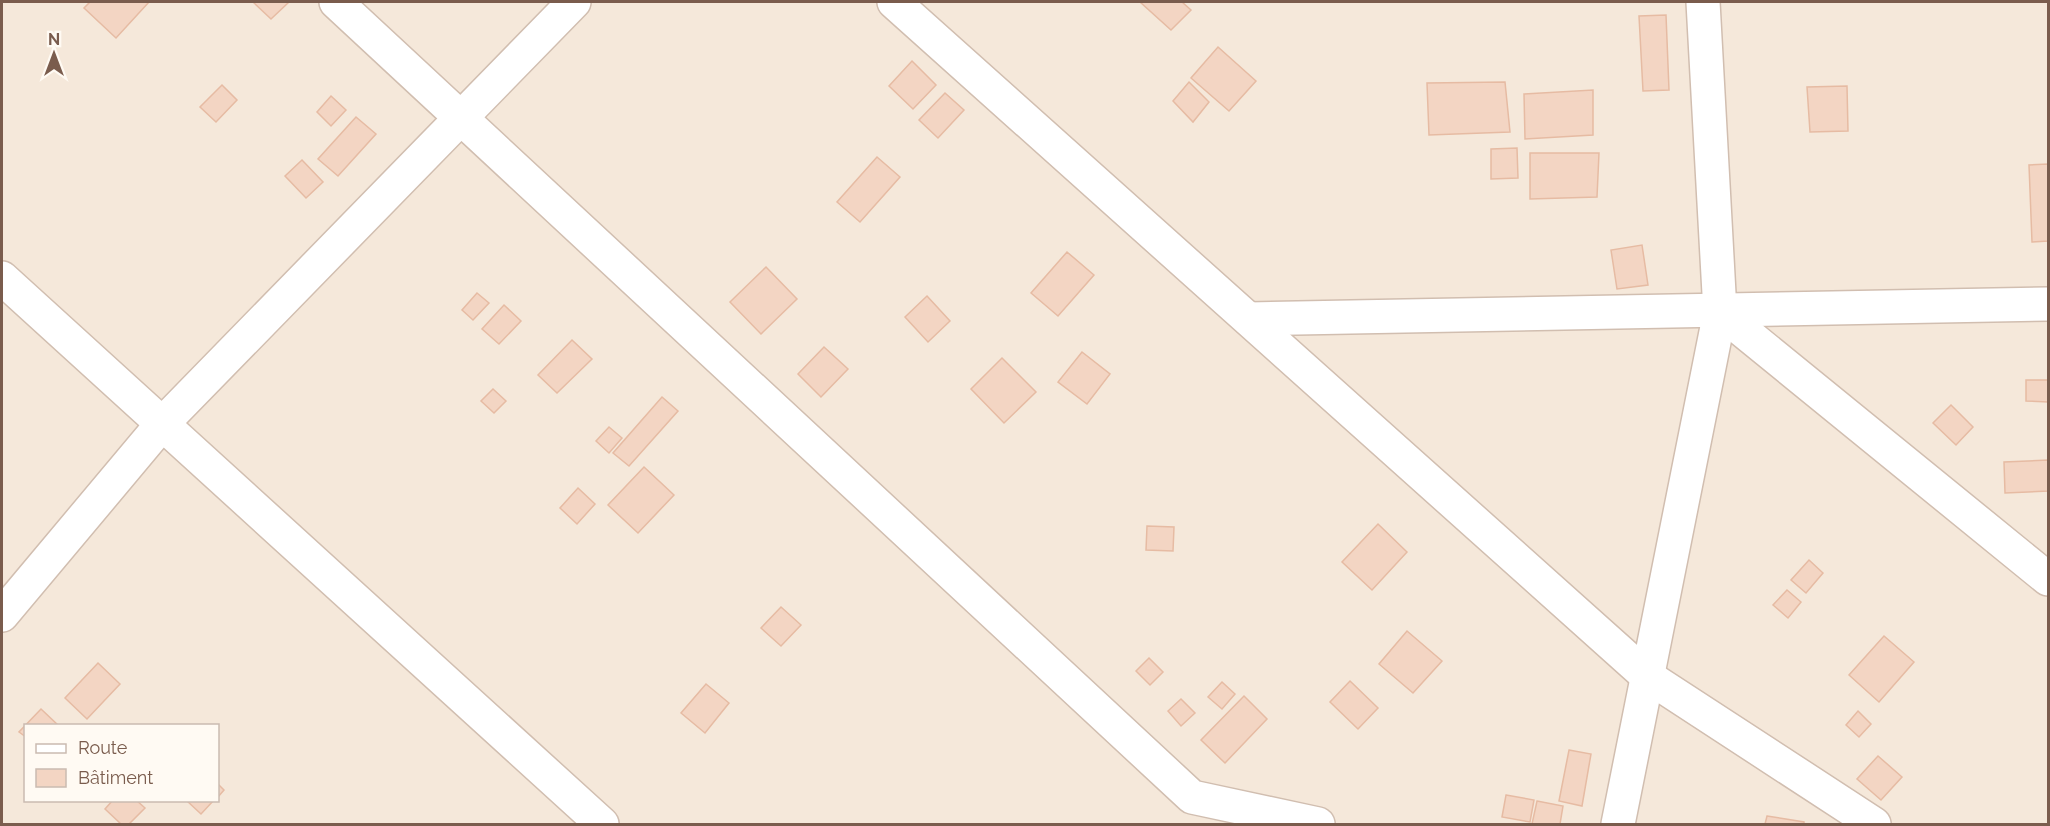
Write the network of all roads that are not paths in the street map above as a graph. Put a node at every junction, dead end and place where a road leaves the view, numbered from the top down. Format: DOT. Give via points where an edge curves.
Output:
graph roads {
  1 [pos="336,2"];
  2 [pos="574,2"];
  3 [pos="894,2"];
  4 [pos="1703,2"];
  5 [pos="461,117"];
  6 [pos="2,278"];
  7 [pos="2049,304"];
  8 [pos="1720,312"];
  9 [pos="1249,319"];
  10 [pos="162,424"];
  11 [pos="2049,579"];
  12 [pos="2,615"];
  13 [pos="1647,676"];
  14 [pos="602,825"];
  15 [pos="1318,825"];
  16 [pos="1618,825"];
  17 [pos="1874,825"];
  1 -- 5 [label="street"];
  2 -- 5 [label="street"];
  3 -- 9 [label="street"];
  4 -- 8 [label="street"];
  5 -- 10 [label="street"];
  5 -- 15 [label="street" via="1192,797"];
  6 -- 10 [label="street"];
  7 -- 8 [label="street"];
  8 -- 9 [label="street"];
  8 -- 11 [label="street"];
  8 -- 13 [label="street"];
  9 -- 13 [label="street"];
  10 -- 12 [label="street"];
  10 -- 14 [label="street"];
  13 -- 16 [label="street"];
  13 -- 17 [label="street"];
}
